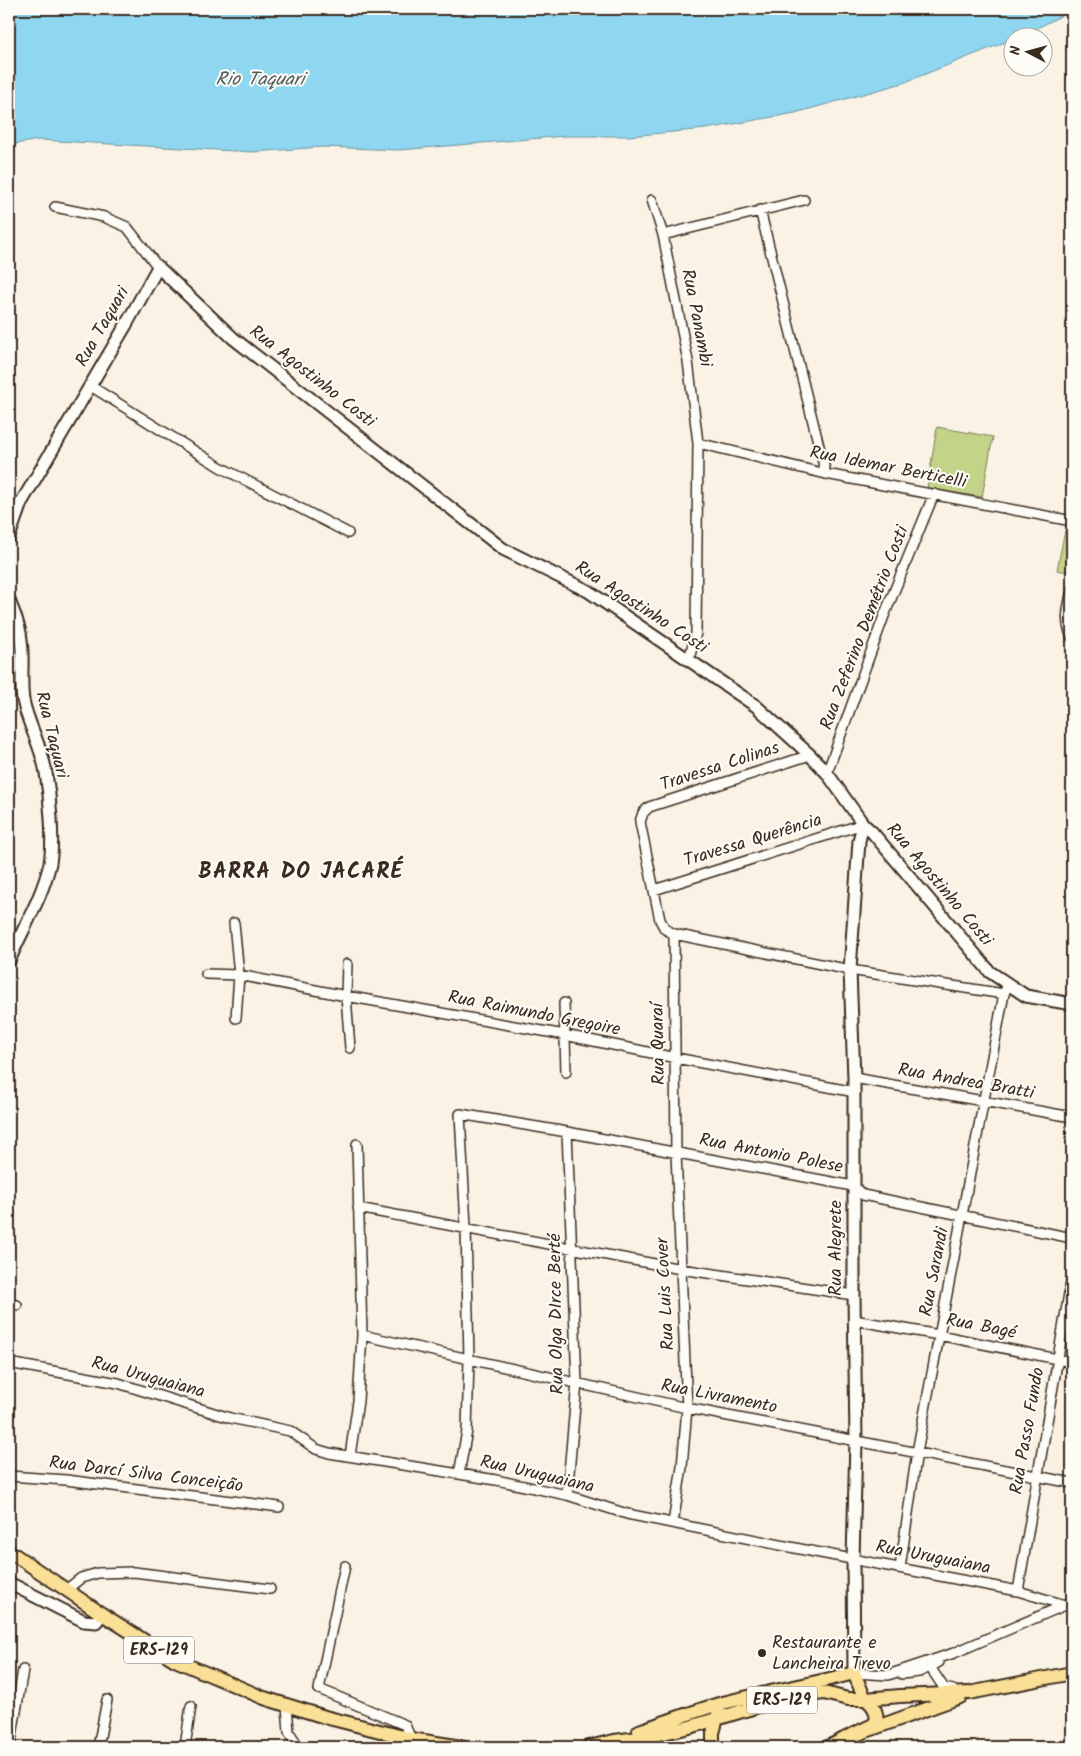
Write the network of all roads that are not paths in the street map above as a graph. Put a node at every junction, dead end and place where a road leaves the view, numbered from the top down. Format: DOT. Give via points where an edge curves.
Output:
graph roads {
  1 [pos="652,200"];
  2 [pos="804,200"];
  3 [pos="55,207"];
  4 [pos="760,210"];
  5 [pos="663,235"];
  6 [pos="158,267"];
  7 [pos="89,385"];
  8 [pos="698,443"];
  9 [pos="826,474"];
  10 [pos="934,494"];
  11 [pos="1072,521"];
  12 [pos="348,533"];
  13 [pos="9,537"];
  14 [pos="1072,592"];
  15 [pos="9,600"];
  16 [pos="1072,636"];
  17 [pos="689,659"];
  18 [pos="810,755"];
  19 [pos="827,773"];
  20 [pos="863,824"];
  21 [pos="654,890"];
  22 [pos="234,923"];
  23 [pos="674,934"];
  24 [pos="9,961"];
  25 [pos="347,964"];
  26 [pos="850,970"];
  27 [pos="206,974"];
  28 [pos="239,975"];
  29 [pos="1006,989"];
  30 [pos="346,996"];
  31 [pos="564,1004"];
  32 [pos="1072,1004"];
  33 [pos="236,1018"];
  34 [pos="565,1035"];
  35 [pos="350,1048"];
  36 [pos="676,1058"];
  37 [pos="566,1072"];
  38 [pos="854,1078"];
  39 [pos="854,1092"];
  40 [pos="984,1102"];
  41 [pos="1072,1117"];
  42 [pos="567,1132"];
  43 [pos="357,1144"];
  44 [pos="676,1153"];
  45 [pos="853,1186"];
  46 [pos="358,1208"];
  47 [pos="962,1215"];
  48 [pos="466,1227"];
  49 [pos="1072,1238"];
  50 [pos="572,1248"];
  51 [pos="681,1269"];
  52 [pos="1072,1276"];
  53 [pos="854,1295"];
  54 [pos="854,1320"];
  55 [pos="362,1335"];
  56 [pos="940,1335"];
  57 [pos="1057,1359"];
  58 [pos="469,1360"];
  59 [pos="1072,1362"];
  60 [pos="9,1363"];
  61 [pos="577,1384"];
  62 [pos="687,1408"];
  63 [pos="856,1441"];
  64 [pos="917,1452"];
  65 [pos="350,1456"];
  66 [pos="459,1474"];
  67 [pos="9,1476"];
  68 [pos="1037,1476"];
  69 [pos="1072,1483"];
  70 [pos="567,1495"];
  71 [pos="279,1507"];
  72 [pos="673,1523"];
  73 [pos="9,1551"];
  74 [pos="853,1559"];
  75 [pos="345,1566"];
  76 [pos="900,1568"];
  77 [pos="9,1583"];
  78 [pos="270,1589"];
  79 [pos="66,1590"];
  80 [pos="1018,1591"];
  81 [pos="1069,1603"];
  82 [pos="102,1614"];
  83 [pos="954,1653"];
  84 [pos="930,1667"];
  85 [pos="23,1670"];
  86 [pos="854,1673"];
  87 [pos="1072,1673"];
  88 [pos="888,1675"];
  89 [pos="969,1693"];
  90 [pos="865,1699"];
  91 [pos="107,1700"];
  92 [pos="721,1704"];
  93 [pos="287,1705"];
  94 [pos="192,1706"];
  95 [pos="718,1717"];
  96 [pos="411,1739"];
  97 [pos="614,1741"];
  98 [pos="844,1743"];
  99 [pos="10,1747"];
  100 [pos="98,1747"];
  101 [pos="185,1747"];
  102 [pos="299,1747"];
  103 [pos="462,1747"];
  104 [pos="588,1747"];
  105 [pos="713,1747"];
  106 [pos="828,1747"];
  1 -- 5 [label="street, Rua Panambi"];
  2 -- 4 [label="street"];
  3 -- 6 [label="street" via="104,217 127,227"];
  4 -- 5 [label="street"];
  4 -- 9 [label="street"];
  5 -- 8 [label="street, Rua Panambi" via="688,362"];
  6 -- 7 [label="street, Rua Taquari"];
  6 -- 17 [label="street, Rua Agostinho Costi" via="233,338 503,549 588,591"];
  7 -- 12 [label="street" via="220,467"];
  7 -- 13 [label="street, Rua Taquari" via="21,502"];
  8 -- 9 [label="street, Rua Idemar Berticelli"];
  8 -- 17 [label="street, Rua Panambi" via="696,633"];
  9 -- 10 [label="street, Rua Idemar Berticelli"];
  10 -- 11 [label="street, Rua Idemar Berticelli"];
  10 -- 19 [label="street, Rua Zeferino Demétrio Costi" via="884,616"];
  14 -- 16 [label="street" via="1067,628"];
  15 -- 24 [label="street, Rua Taquari" via="22,642 21,687 25,707 46,772 52,840 43,886"];
  17 -- 18 [label="street, Rua Agostinho Costi" via="756,706"];
  18 -- 19 [label="street, Rua Agostinho Costi"];
  18 -- 21 [label="street, Travessa Colinas" via="649,807 640,822"];
  19 -- 20 [label="street, Rua Agostinho Costi"];
  20 -- 21 [label="street, Travessa Querência"];
  20 -- 26 [label="street, Rua Alegrete" via="858,841"];
  20 -- 29 [label="street, Rua Agostinho Costi"];
  21 -- 23 [label="street" via="660,920"];
  22 -- 28 [label="street"];
  23 -- 26 [label="street"];
  23 -- 36 [label="street, Rua Quaraí"];
  25 -- 30 [label="street"];
  26 -- 29 [label="street"];
  26 -- 38 [label="street, Rua Alegrete"];
  27 -- 28 [label="street, Rua Raimundo Gregoire"];
  28 -- 30 [label="street, Rua Raimundo Gregoire"];
  28 -- 33 [label="street"];
  29 -- 32 [label="street, Rua Agostinho Costi"];
  29 -- 40 [label="street, Rua Sarandi"];
  30 -- 34 [label="street, Rua Raimundo Gregoire"];
  30 -- 35 [label="street"];
  31 -- 34 [label="street"];
  34 -- 36 [label="street, Rua Raimundo Gregoire"];
  34 -- 37 [label="street"];
  36 -- 39 [label="street, Rua Raimundo Gregoire"];
  36 -- 44 [label="street, Rua Quaraí"];
  38 -- 39 [label="street, Rua Alegrete"];
  38 -- 40 [label="street, Rua Andrea Bratti"];
  39 -- 45 [label="street, Rua Alegrete"];
  40 -- 41 [label="street, Rua Andrea Bratti"];
  40 -- 47 [label="street, Rua Sarandi"];
  42 -- 44 [label="street, Rua Antonio Polese"];
  42 -- 48 [label="street, Rua Antonio Polese" via="460,1114"];
  42 -- 50 [label="street, Rua Olga DIrce Berté"];
  43 -- 46 [label="street"];
  44 -- 45 [label="street, Rua Antonio Polese"];
  44 -- 51 [label="street, Rua Luis Cover"];
  45 -- 47 [label="street, Rua Antonio Polese" via="863,1195"];
  45 -- 53 [label="street, Rua Alegrete"];
  46 -- 48 [label="street"];
  46 -- 55 [label="street"];
  47 -- 49 [label="street, Rua Antonio Polese"];
  47 -- 56 [label="street, Rua Sarandi"];
  48 -- 50 [label="street"];
  48 -- 58 [label="street"];
  50 -- 51 [label="street"];
  50 -- 61 [label="street, Rua Olga DIrce Berté"];
  51 -- 53 [label="street"];
  51 -- 62 [label="street, Rua Luis Cover"];
  52 -- 57 [label="street, Rua Passo Fundo"];
  53 -- 54 [label="street, Rua Alegrete"];
  54 -- 56 [label="street, Rua Bagé"];
  54 -- 63 [label="street, Rua Alegrete"];
  55 -- 58 [label="street, Rua Livramento"];
  55 -- 65 [label="street" via="358,1401"];
  56 -- 57 [label="street, Rua Bagé"];
  56 -- 64 [label="street, Rua Sarandi"];
  57 -- 59 [label="street, Rua Bagé"];
  57 -- 68 [label="street, Rua Passo Fundo"];
  58 -- 61 [label="street, Rua Livramento"];
  58 -- 66 [label="street" via="467,1431"];
  60 -- 65 [label="street, Rua Uruguaiana" via="118,1383 230,1418 290,1431 316,1449"];
  61 -- 62 [label="street, Rua Livramento"];
  61 -- 70 [label="street, Rua Olga DIrce Berté"];
  62 -- 63 [label="street, Rua Livramento"];
  62 -- 72 [label="street, Rua Luis Cover"];
  63 -- 64 [label="street, Rua Livramento"];
  63 -- 74 [label="street, Rua Alegrete"];
  64 -- 68 [label="street, Rua Livramento"];
  64 -- 76 [label="street, Rua Sarandi"];
  65 -- 66 [label="street, Rua Uruguaiana"];
  66 -- 70 [label="street, Rua Uruguaiana"];
  67 -- 71 [label="street, Rua Darcí Silva Conceição" via="66,1480"];
  68 -- 69 [label="street, Rua Livramento"];
  68 -- 80 [label="street, Rua Passo Fundo"];
  70 -- 72 [label="street, Rua Uruguaiana" via="627,1514"];
  72 -- 74 [label="street, Rua Uruguaiana"];
  73 -- 79 [label="main road, ERS-129"];
  74 -- 76 [label="street, Rua Uruguaiana"];
  74 -- 86 [label="street, Rua Alegrete"];
  75 -- 96 [label="street" via="319,1689 405,1725"];
  76 -- 80 [label="street, Rua Uruguaiana"];
  77 -- 82 [label="street" via="84,1621 96,1622"];
  78 -- 79 [label="street" via="134,1572 98,1573 81,1578"];
  79 -- 82 [label="main road, ERS-129"];
  80 -- 81 [label="street, Rua Uruguaiana"];
  81 -- 83 [label="street"];
  82 -- 93 [label="main road, ERS-129" via="175,1660"];
  83 -- 84 [label="street"];
  83 -- 88 [label="street"];
  84 -- 88 [label="street" via="919,1672"];
  84 -- 89 [label="street" via="944,1688"];
  85 -- 99 [label="street"];
  86 -- 88 [label="street"];
  86 -- 90 [label="main road"];
  86 -- 92 [label="main road"];
  87 -- 89 [label="main road, ERS-129"];
  89 -- 90 [label="main road, ERS-129"];
  89 -- 98 [label="main road, ERS-129"];
  90 -- 95 [label="main road, ERS-129" via="824,1693"];
  90 -- 98 [label="main road" via="876,1712 875,1724"];
  91 -- 100 [label="street"];
  92 -- 95 [label="main road"];
  92 -- 97 [label="main road"];
  93 -- 96 [label="main road, ERS-129"];
  93 -- 102 [label="street" via="289,1732"];
  94 -- 101 [label="street"];
  95 -- 97 [label="main road, ERS-129" via="674,1731"];
  95 -- 105 [label="main road"];
  96 -- 103 [label="main road, ERS-129"];
  97 -- 104 [label="main road, ERS-129"];
  98 -- 106 [label="main road, ERS-129"];
}
